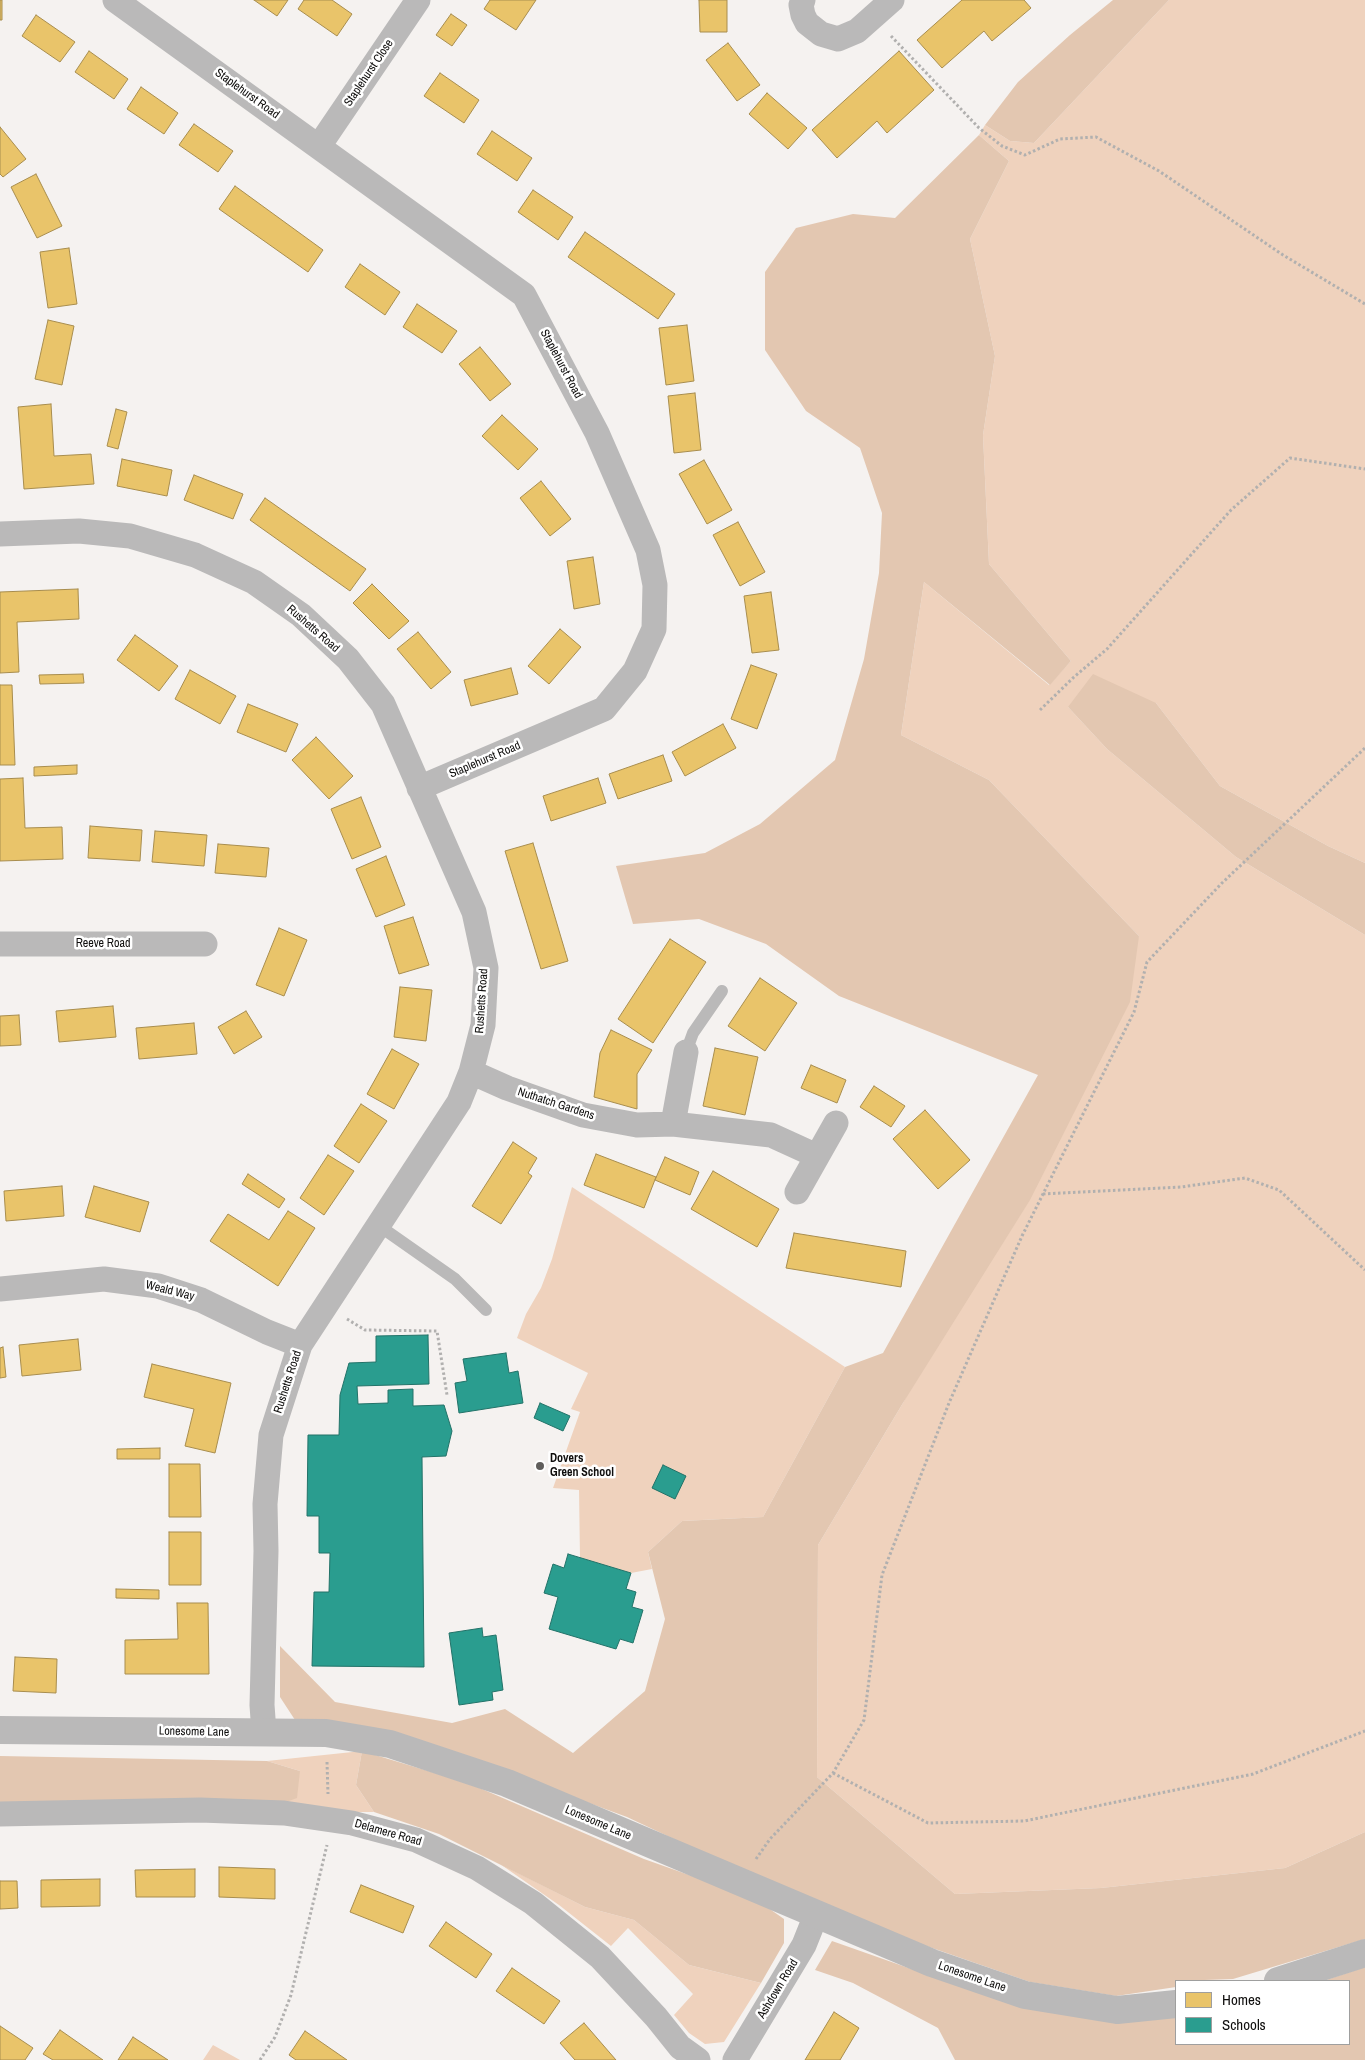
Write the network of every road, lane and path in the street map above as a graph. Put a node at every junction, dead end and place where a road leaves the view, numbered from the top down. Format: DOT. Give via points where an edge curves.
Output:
graph roads {
  1 [pos="116,0"];
  2 [pos="418,0"];
  3 [pos="803,0"];
  4 [pos="892,0"];
  5 [pos="873,18"];
  6 [pos="319,146"];
  7 [pos="1365,304"];
  8 [pos="1365,469"];
  9 [pos="0,534"];
  10 [pos="1040,710"];
  11 [pos="1365,748"];
  12 [pos="419,788"];
  13 [pos="0,944"];
  14 [pos="205,944"];
  15 [pos="722,991"];
  16 [pos="686,1052"];
  17 [pos="471,1072"];
  18 [pos="836,1122"];
  19 [pos="673,1124"];
  20 [pos="817,1156"];
  21 [pos="797,1192"];
  22 [pos="1043,1194"];
  23 [pos="378,1225"];
  24 [pos="1365,1270"];
  25 [pos="0,1289"];
  26 [pos="326,1306"];
  27 [pos="486,1310"];
  28 [pos="300,1344"];
  29 [pos="447,1395"];
  30 [pos="0,1730"];
  31 [pos="1365,1732"];
  32 [pos="264,1733"];
  33 [pos="326,1733"];
  34 [pos="833,1773"];
  35 [pos="0,1814"];
  36 [pos="329,1818"];
  37 [pos="741,1882"];
  38 [pos="816,1915"];
  39 [pos="1365,1953"];
  40 [pos="1281,1980"];
  41 [pos="1175,2004"];
  42 [pos="260,2060"];
  43 [pos="698,2060"];
  44 [pos="735,2060"];
  1 -- 6 [label="street, Staplehurst Road"];
  2 -- 6 [label="street, Staplehurst Close"];
  3 -- 5 [label="street" via="801,4 807,23 829,38 847,37"];
  4 -- 5 [label="street"];
  5 -- 7 [label="path" via="979,128 1002,146 1025,155 1060,139 1096,137 1159,171 1283,256"];
  6 -- 12 [label="street, Staplehurst Road" via="524,295 597,433 648,550 655,585 654,629 635,671 604,709"];
  8 -- 10 [label="path" via="1290,458 1231,510 1107,649"];
  9 -- 12 [label="street, Rushetts Road" via="78,531 130,536 195,555 254,582 301,615 348,659 382,704"];
  11 -- 22 [label="path" via="1222,883 1146,962 1134,1012"];
  12 -- 17 [label="street, Rushetts Road" via="474,912 486,968 483,1025"];
  13 -- 14 [label="street, Reeve Road"];
  15 -- 16 [label="lane" via="693,1033"];
  16 -- 19 [label="street"];
  17 -- 19 [label="street, Nuthatch Gardens" via="583,1115 637,1125"];
  17 -- 23 [label="street, Rushetts Road" via="459,1102"];
  18 -- 20 [label="street"];
  19 -- 20 [label="street, Nuthatch Gardens" via="771,1134"];
  20 -- 21 [label="street"];
  22 -- 24 [label="path" via="1180,1187 1245,1178 1280,1190"];
  22 -- 34 [label="path" via="949,1403 882,1575 864,1720"];
  23 -- 26 [label="street, Rushetts Road"];
  23 -- 27 [label="lane" via="455,1279"];
  25 -- 28 [label="street, Weald Way" via="104,1279 158,1286 201,1300"];
  26 -- 28 [label="street, Rushetts Road"];
  26 -- 29 [label="path" via="365,1330 437,1332"];
  28 -- 32 [label="street, Rushetts Road" via="271,1435 265,1504"];
  30 -- 32 [label="street, Lonesome Lane"];
  31 -- 34 [label="path" via="1253,1774 1024,1821 928,1823"];
  32 -- 33 [label="street, Lonesome Lane"];
  33 -- 36 [label="path"];
  33 -- 37 [label="street, Lonesome Lane" via="390,1744 507,1784"];
  34 -- 37 [label="path" via="770,1839"];
  35 -- 36 [label="street, Delamere Road" via="200,1810"];
  36 -- 42 [label="path" via="328,1842 291,1995 275,2037"];
  36 -- 43 [label="street, Delamere Road" via="416,1840 477,1868 533,1903 600,1957 680,2047"];
  37 -- 38 [label="street, Lonesome Lane"];
  38 -- 41 [label="street, Lonesome Lane" via="932,1963 1025,1995 1117,2010"];
  38 -- 44 [label="street, Ashdown Road" via="804,1945"];
  39 -- 40 [label="street"];
}
